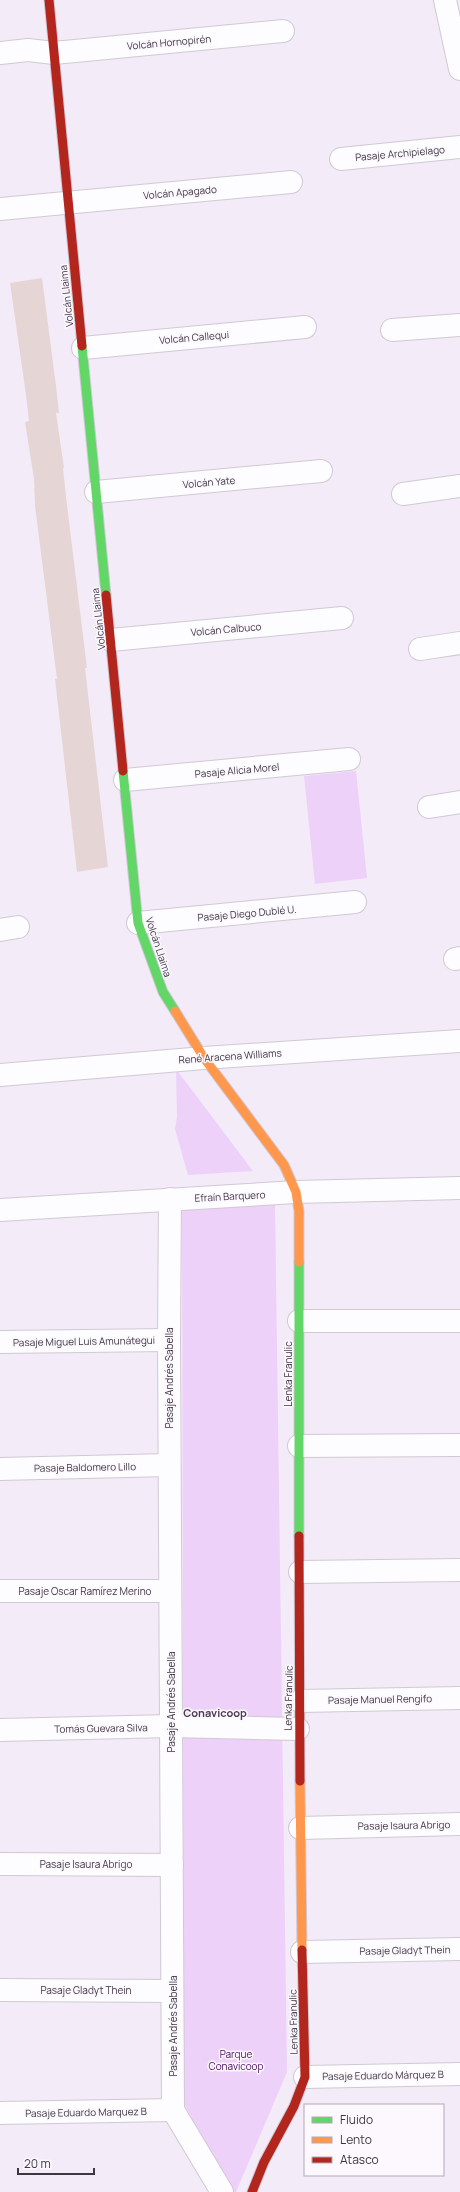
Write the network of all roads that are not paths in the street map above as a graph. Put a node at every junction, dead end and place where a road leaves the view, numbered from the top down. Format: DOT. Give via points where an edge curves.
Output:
graph roads {
  1 [pos="49,0"];
  2 [pos="445,0"];
  3 [pos="283,31"];
  4 [pos="0,53"];
  5 [pos="54,53"];
  6 [pos="459,59"];
  7 [pos="460,148"];
  8 [pos="341,159"];
  9 [pos="291,182"];
  10 [pos="68,203"];
  11 [pos="0,209"];
  12 [pos="460,325"];
  13 [pos="305,327"];
  14 [pos="392,330"];
  15 [pos="83,348"];
  16 [pos="321,471"];
  17 [pos="460,486"];
  18 [pos="96,492"];
  19 [pos="402,494"];
  20 [pos="342,618"];
  21 [pos="111,640"];
  22 [pos="460,643"];
  23 [pos="420,649"];
  24 [pos="349,759"];
  25 [pos="124,780"];
  26 [pos="460,802"];
  27 [pos="429,807"];
  28 [pos="355,902"];
  29 [pos="138,923"];
  30 [pos="460,1041"];
  31 [pos="204,1058"];
  32 [pos="0,1075"];
  33 [pos="460,1188"];
  34 [pos="296,1192"];
  35 [pos="170,1199"];
  36 [pos="0,1210"];
  37 [pos="299,1320"];
  38 [pos="460,1321"];
  39 [pos="169,1340"];
  40 [pos="0,1342"];
  41 [pos="460,1445"];
  42 [pos="299,1446"];
  43 [pos="169,1465"];
  44 [pos="0,1469"];
  45 [pos="460,1570"];
  46 [pos="300,1572"];
  47 [pos="0,1591"];
  48 [pos="170,1591"];
  49 [pos="460,1698"];
  50 [pos="300,1701"];
  51 [pos="171,1726"];
  52 [pos="298,1729"];
  53 [pos="0,1730"];
  54 [pos="460,1824"];
  55 [pos="300,1828"];
  56 [pos="0,1864"];
  57 [pos="172,1865"];
  58 [pos="460,1949"];
  59 [pos="302,1952"];
  60 [pos="0,1990"];
  61 [pos="172,1991"];
  62 [pos="460,2074"];
  63 [pos="305,2077"];
  64 [pos="173,2110"];
  65 [pos="0,2113"];
  66 [pos="222,2192"];
  67 [pos="252,2192"];
  1 -- 5 [label="street, Volcán Llaima"];
  2 -- 6 [label="street"];
  3 -- 5 [label="street, Volcán Hornopirén"];
  4 -- 5 [label="street, Volcán Hornopirén" via="28,50"];
  5 -- 10 [label="street, Volcán Llaima"];
  7 -- 8 [label="street, Pasaje Archipielago"];
  9 -- 10 [label="street, Volcán Apagado"];
  10 -- 11 [label="street, Volcán Apagado"];
  10 -- 15 [label="street, Volcán Llaima"];
  12 -- 14 [label="street"];
  13 -- 15 [label="street, Volcán Callequi"];
  15 -- 18 [label="street, Volcán Llaima"];
  16 -- 18 [label="street, Volcán Yate"];
  17 -- 19 [label="street"];
  18 -- 21 [label="street, Volcán Llaima"];
  20 -- 21 [label="street, Volcán Calbuco"];
  21 -- 25 [label="street, Volcán Llaima"];
  22 -- 23 [label="street"];
  24 -- 25 [label="street, Pasaje Alicia Morel"];
  25 -- 29 [label="street, Volcán Llaima"];
  26 -- 27 [label="street"];
  28 -- 29 [label="street, Pasaje Diego Dublé U."];
  29 -- 31 [label="street, Volcán Llaima" via="163,992"];
  30 -- 31 [label="street, René Aracena Williams"];
  31 -- 32 [label="street, René Aracena Williams"];
  31 -- 34 [label="street, Volcán Llaima" via="284,1165"];
  33 -- 34 [label="street, Efraín Barquero"];
  34 -- 35 [label="street, Efraín Barquero"];
  34 -- 37 [label="street, Lenka Franulic" via="299,1211"];
  35 -- 36 [label="street, Efraín Barquero"];
  35 -- 39 [label="street, Pasaje Andrés Sabella"];
  37 -- 38 [label="street"];
  37 -- 42 [label="street, Lenka Franulic"];
  39 -- 40 [label="street, Pasaje Miguel Luis Amunátegui"];
  39 -- 43 [label="street, Pasaje Andrés Sabella"];
  41 -- 42 [label="street"];
  42 -- 46 [label="street, Lenka Franulic"];
  43 -- 44 [label="street, Pasaje Baldomero Lillo"];
  43 -- 48 [label="street, Pasaje Andrés Sabella"];
  45 -- 46 [label="street"];
  46 -- 50 [label="street, Lenka Franulic"];
  47 -- 48 [label="street, Pasaje Oscar Ramírez Merino"];
  48 -- 51 [label="street, Pasaje Andrés Sabella"];
  49 -- 50 [label="street, Pasaje Manuel Rengifo"];
  50 -- 52 [label="street, Lenka Franulic"];
  51 -- 52 [label="street, Tomás Guevara Silva"];
  51 -- 53 [label="street, Tomás Guevara Silva"];
  51 -- 57 [label="street, Pasaje Andrés Sabella"];
  52 -- 55 [label="street, Lenka Franulic"];
  54 -- 55 [label="street, Pasaje Isaura Abrigo"];
  55 -- 59 [label="street, Lenka Franulic"];
  56 -- 57 [label="street, Pasaje Isaura Abrigo"];
  57 -- 61 [label="street, Pasaje Andrés Sabella"];
  58 -- 59 [label="street, Pasaje Gladyt Thein"];
  59 -- 63 [label="street, Lenka Franulic"];
  60 -- 61 [label="street, Pasaje Gladyt Thein"];
  61 -- 64 [label="street, Pasaje Andrés Sabella"];
  62 -- 63 [label="street, Pasaje Eduardo Márquez B"];
  63 -- 67 [label="street, Lenka Franulic" via="300,2097 259,2171"];
  64 -- 65 [label="street, Pasaje Eduardo Marquez B"];
  64 -- 66 [label="street"];
}
